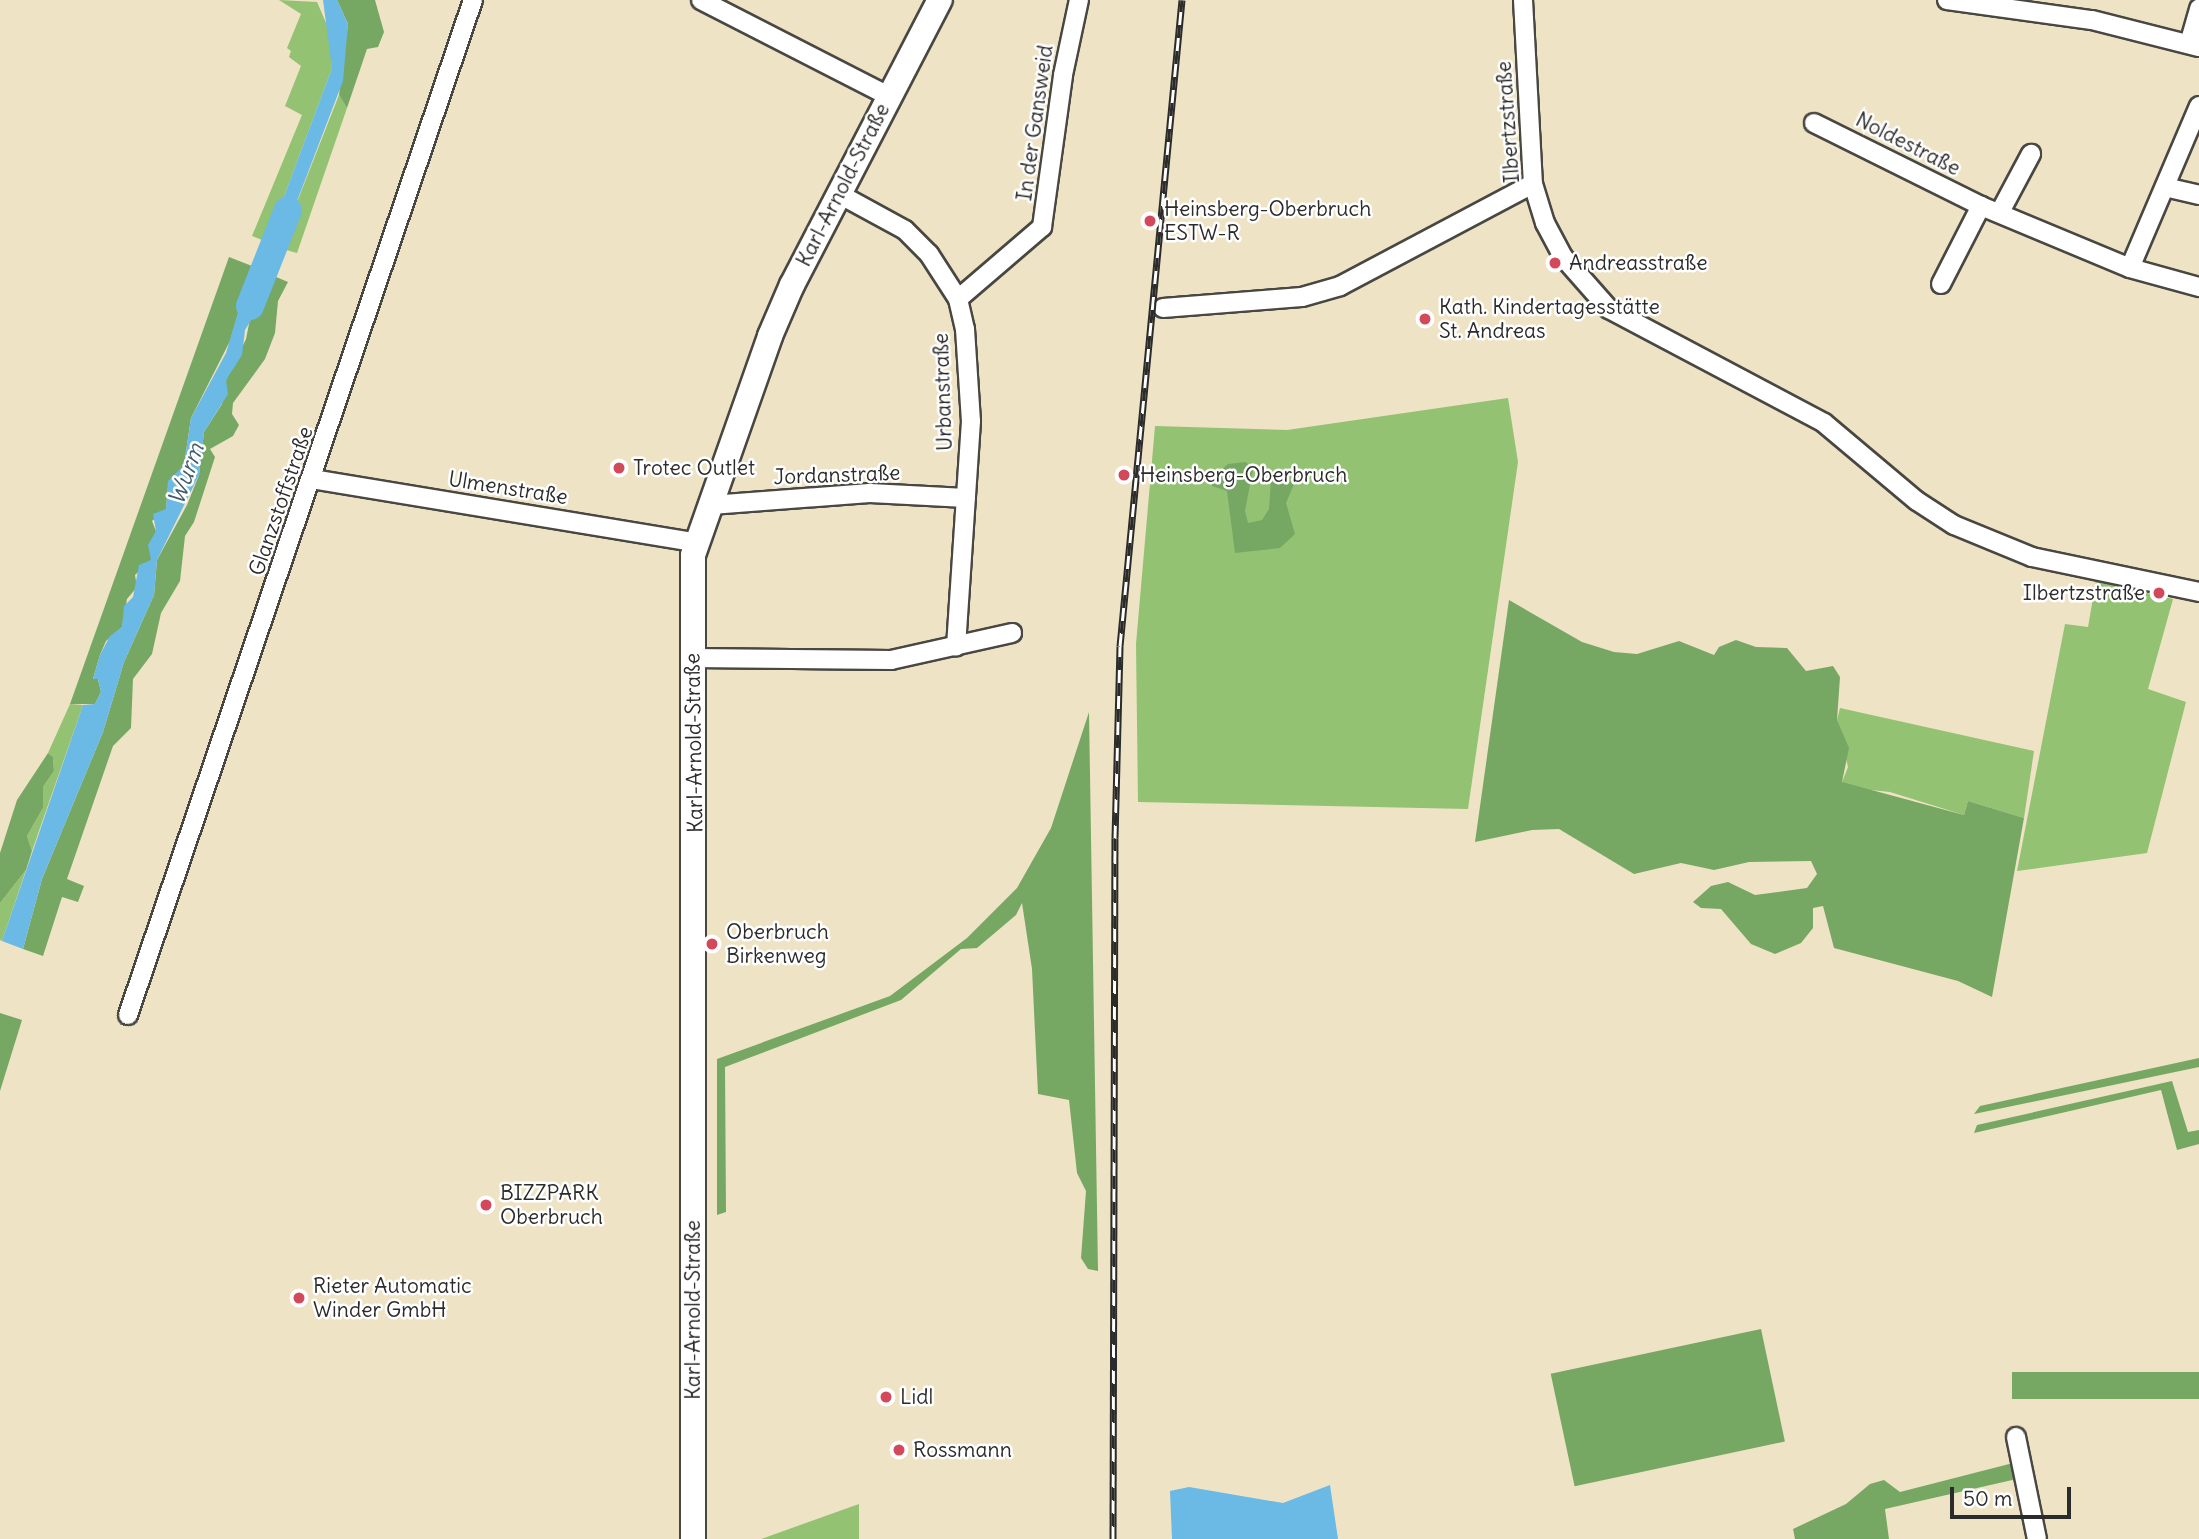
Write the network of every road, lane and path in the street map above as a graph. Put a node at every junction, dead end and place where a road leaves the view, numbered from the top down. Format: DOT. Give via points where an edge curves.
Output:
graph roads {
  1 [pos="473,0"];
  2 [pos="701,0"];
  3 [pos="940,0"];
  4 [pos="1079,0"];
  5 [pos="1523,0"];
  6 [pos="1947,0"];
  7 [pos="2199,8"];
  8 [pos="2194,46"];
  9 [pos="889,96"];
  10 [pos="2199,106"];
  11 [pos="1814,123"];
  12 [pos="2031,154"];
  13 [pos="1533,184"];
  14 [pos="2165,187"];
  15 [pos="839,194"];
  16 [pos="2199,195"];
  17 [pos="1981,206"];
  18 [pos="2000,212"];
  19 [pos="2130,268"];
  20 [pos="1941,284"];
  21 [pos="2199,287"];
  22 [pos="958,299"];
  23 [pos="1163,308"];
  24 [pos="312,480"];
  25 [pos="966,498"];
  26 [pos="711,505"];
  27 [pos="697,543"];
  28 [pos="2199,592"];
  29 [pos="1012,633"];
  30 [pos="956,647"];
  31 [pos="692,658"];
  32 [pos="128,1015"];
  33 [pos="2016,1437"];
  34 [pos="693,1539"];
  35 [pos="2037,1539"];
  1 -- 24 [label="street, Glanzstoffstraße"];
  2 -- 9 [label="street"];
  3 -- 9 [label="main road, Karl-Arnold-Straße"];
  4 -- 22 [label="street, In der Gansweid" via="1042,227"];
  5 -- 13 [label="street, Ilbertzstraße"];
  6 -- 8 [label="street" via="2092,20"];
  7 -- 8 [label="street"];
  9 -- 15 [label="main road, Karl-Arnold-Straße"];
  10 -- 14 [label="street"];
  11 -- 17 [label="street, Noldestraße"];
  12 -- 18 [label="street"];
  13 -- 23 [label="street" via="1340,286 1302,297"];
  13 -- 28 [label="street, Ilbertzstraße" via="1545,223 1564,258 1609,309 1824,423 1954,526 2032,557"];
  14 -- 16 [label="street"];
  14 -- 19 [label="street"];
  15 -- 22 [label="street, Urbanstraße" via="905,230 929,254"];
  15 -- 26 [label="main road, Karl-Arnold-Straße" via="770,335"];
  17 -- 18 [label="street, Noldestraße"];
  17 -- 20 [label="street"];
  18 -- 19 [label="street, Noldestraße"];
  19 -- 21 [label="street, Noldestraße"];
  22 -- 25 [label="street, Urbanstraße" via="965,329 971,421"];
  24 -- 27 [label="street, Ulmenstraße"];
  24 -- 32 [label="street, Glanzstoffstraße"];
  25 -- 26 [label="street, Jordanstraße" via="870,493"];
  25 -- 30 [label="street, Urbanstraße"];
  26 -- 27 [label="main road, Karl-Arnold-Straße"];
  27 -- 31 [label="main road, Karl-Arnold-Straße"];
  29 -- 30 [label="street"];
  30 -- 31 [label="street" via="891,660"];
  31 -- 34 [label="main road, Karl-Arnold-Straße" via="696,824"];
  33 -- 35 [label="street"];
}
